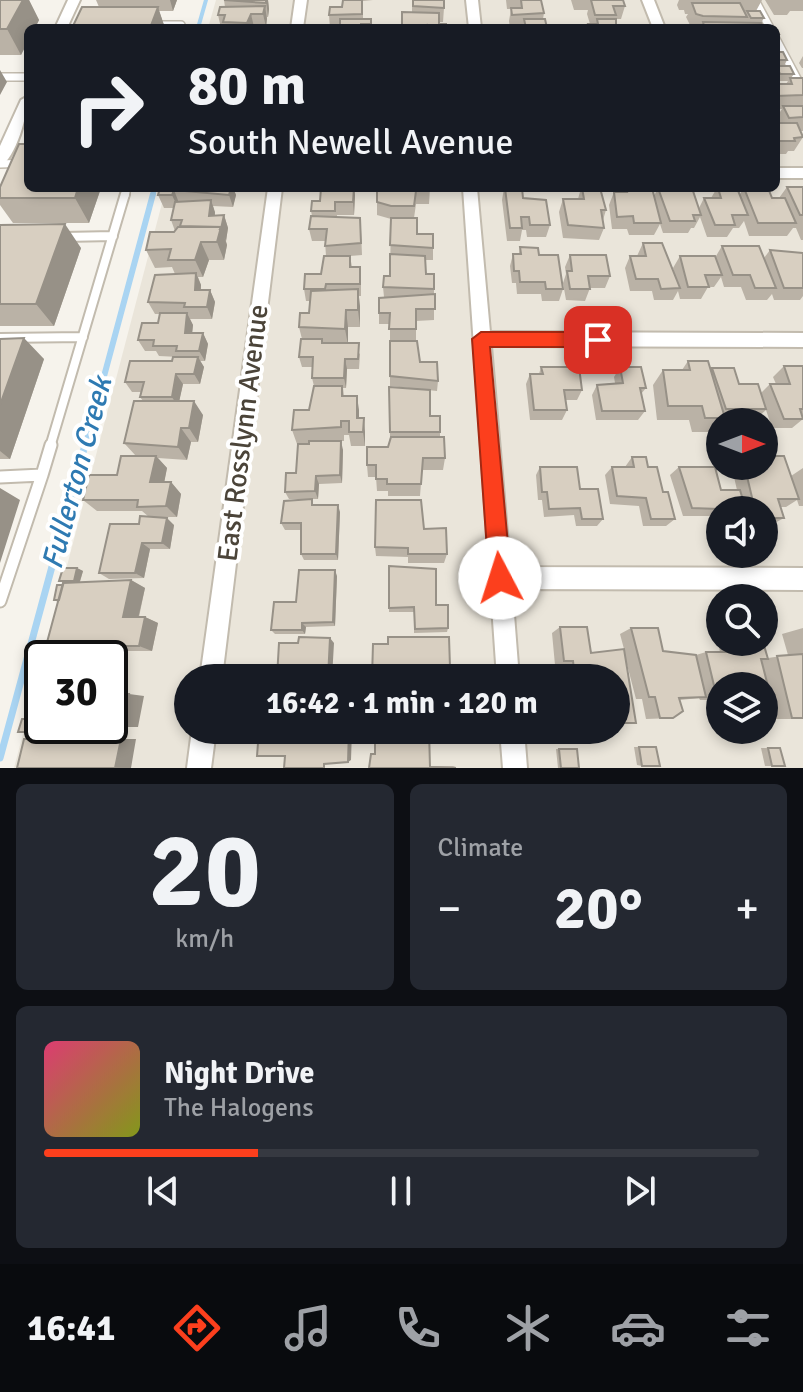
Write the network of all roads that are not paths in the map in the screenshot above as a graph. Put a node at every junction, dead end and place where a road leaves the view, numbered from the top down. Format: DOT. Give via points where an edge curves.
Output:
graph roads {
  1 [pos="74,0"];
  2 [pos="301,0"];
  3 [pos="472,0"];
  4 [pos="648,0"];
  5 [pos="755,0"];
  6 [pos="63,24"];
  7 [pos="298,24"];
  8 [pos="475,24"];
  9 [pos="657,24"];
  10 [pos="768,24"];
  11 [pos="780,47"];
  12 [pos="0,77"];
  13 [pos="24,77"];
  14 [pos="803,90"];
  15 [pos="24,109"];
  16 [pos="0,162"];
  17 [pos="24,163"];
  18 [pos="780,173"];
  19 [pos="803,173"];
  20 [pos="126,192"];
  21 [pos="274,192"];
  22 [pos="470,192"];
  23 [pos="113,236"];
  24 [pos="56,237"];
  25 [pos="83,337"];
  26 [pos="0,338"];
  27 [pos="481,339"];
  28 [pos="803,340"];
  29 [pos="42,475"];
  30 [pos="0,477"];
  31 [pos="500,578"];
  32 [pos="803,579"];
  33 [pos="0,601"];
  34 [pos="213,664"];
  35 [pos="507,664"];
  36 [pos="202,744"];
  37 [pos="513,744"];
  38 [pos="199,768"];
  39 [pos="515,768"];
  1 -- 6 [label="street"];
  2 -- 7 [label="street"];
  3 -- 8 [label="street"];
  4 -- 9 [label="street"];
  5 -- 10 [label="lane"];
  11 -- 14 [label="lane"];
  12 -- 13 [label="lane"];
  15 -- 16 [label="street"];
  16 -- 17 [label="lane"];
  18 -- 19 [label="street"];
  20 -- 23 [label="lane"];
  21 -- 34 [label="street, East Rosslynn Avenue"];
  22 -- 27 [label="street"];
  23 -- 24 [label="lane"];
  23 -- 25 [label="lane"];
  25 -- 26 [label="lane"];
  25 -- 29 [label="lane"];
  27 -- 28 [label="street"];
  27 -- 31 [label="street"];
  29 -- 30 [label="lane"];
  29 -- 33 [label="lane"];
  31 -- 32 [label="street"];
  31 -- 35 [label="street"];
  36 -- 38 [label="street"];
  37 -- 39 [label="street"];
}
